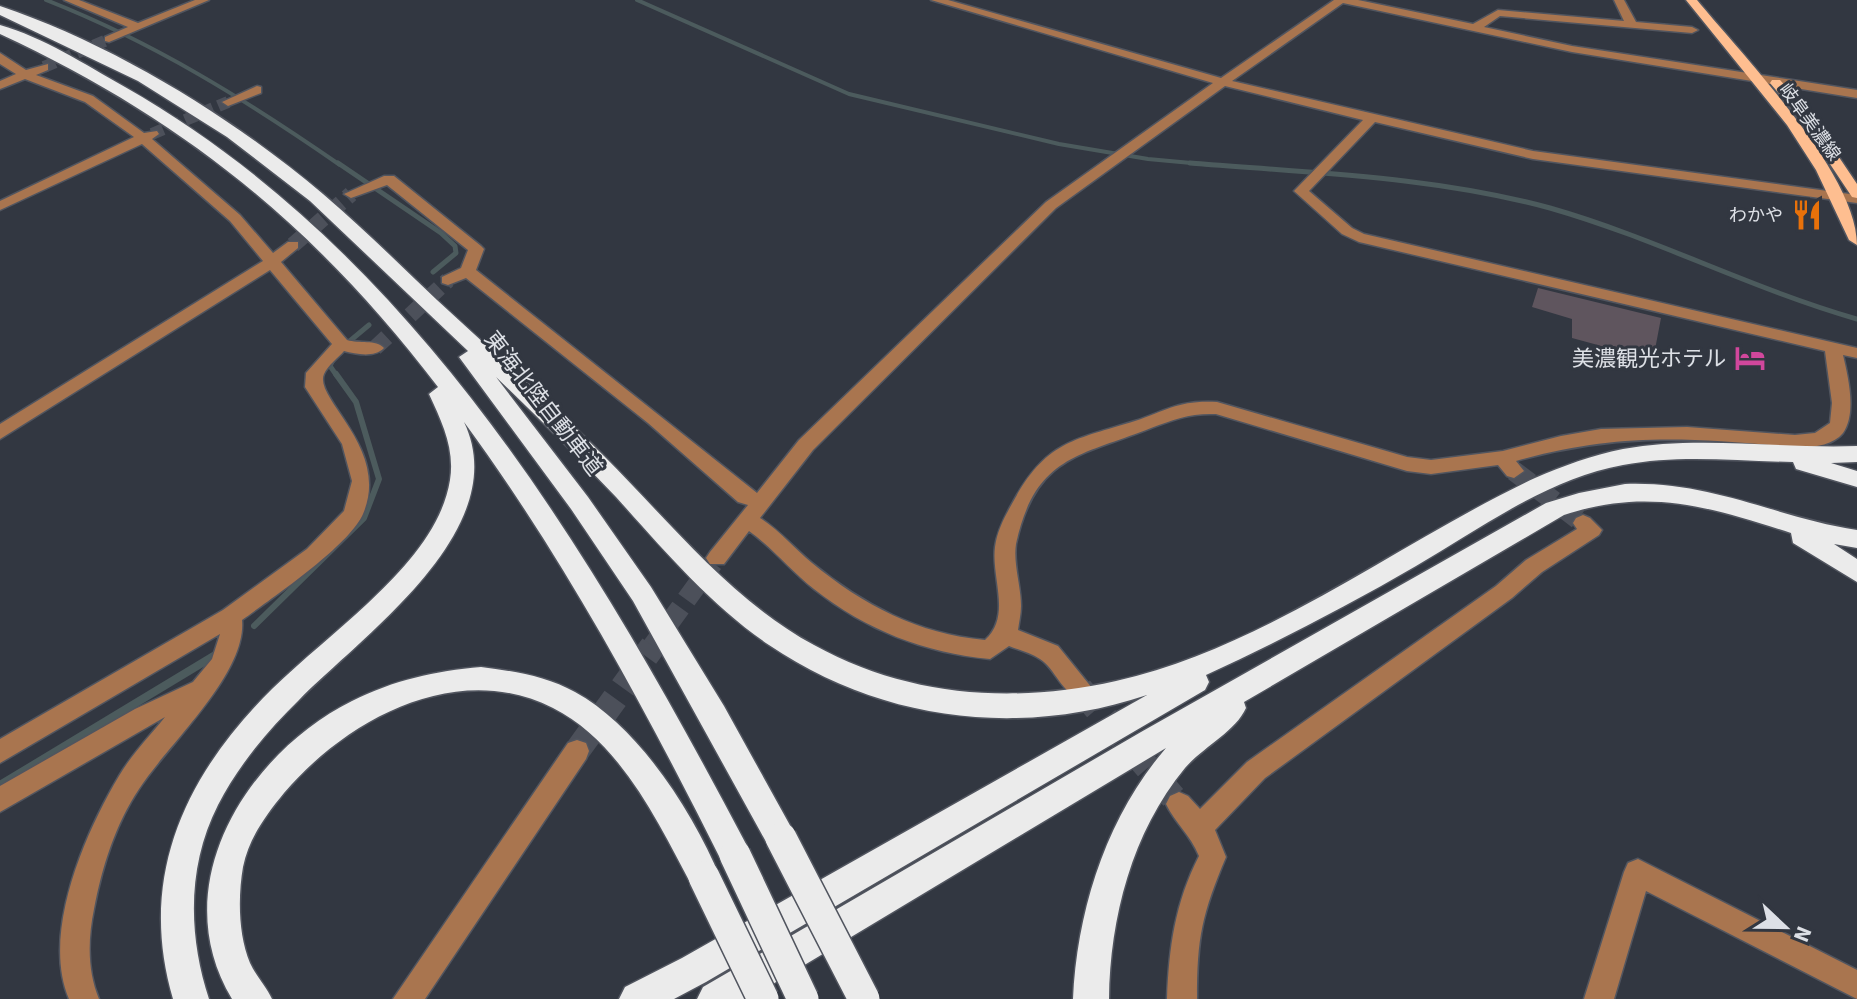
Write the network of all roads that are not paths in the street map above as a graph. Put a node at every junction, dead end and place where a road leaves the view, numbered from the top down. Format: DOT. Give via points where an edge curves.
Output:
graph roads {
  1 [pos="69,0"];
  2 [pos="204,0"];
  3 [pos="936,0"];
  4 [pos="990,0"];
  5 [pos="1342,0"];
  6 [pos="1619,0"];
  7 [pos="1691,0"];
  8 [pos="0,10"];
  9 [pos="971,10"];
  10 [pos="1633,27"];
  11 [pos="136,28"];
  12 [pos="1475,28"];
  13 [pos="0,29"];
  14 [pos="1692,30"];
  15 [pos="1718,34"];
  16 [pos="111,38"];
  17 [pos="0,57"];
  18 [pos="44,67"];
  19 [pos="26,74"];
  20 [pos="1757,79"];
  21 [pos="1222,82"];
  22 [pos="1775,82"];
  23 [pos="0,85"];
  24 [pos="254,91"];
  25 [pos="1857,94"];
  26 [pos="231,101"];
  27 [pos="1372,118"];
  28 [pos="147,136"];
  29 [pos="356,192"];
  30 [pos="1837,196"];
  31 [pos="1857,196"];
  32 [pos="0,206"];
  33 [pos="304,240"];
  34 [pos="1857,240"];
  35 [pos="270,263"];
  36 [pos="468,271"];
  37 [pos="402,277"];
  38 [pos="448,280"];
  39 [pos="346,346"];
  40 [pos="1833,347"];
  41 [pos="375,348"];
  42 [pos="1857,353"];
  43 [pos="0,433"];
  44 [pos="1759,454"];
  45 [pos="1857,454"];
  46 [pos="1857,479"];
  47 [pos="759,501"];
  48 [pos="1741,507"];
  49 [pos="744,520"];
  50 [pos="1583,523"];
  51 [pos="1857,539"];
  52 [pos="717,558"];
  53 [pos="1857,572"];
  54 [pos="231,616"];
  55 [pos="1280,631"];
  56 [pos="1006,635"];
  57 [pos="1298,659"];
  58 [pos="1080,688"];
  59 [pos="200,689"];
  60 [pos="577,751"];
  61 [pos="0,752"];
  62 [pos="0,800"];
  63 [pos="1179,804"];
  64 [pos="1200,827"];
  65 [pos="1857,986"];
  66 [pos="84,999"];
  67 [pos="191,999"];
  68 [pos="254,999"];
  69 [pos="408,999"];
  70 [pos="637,999"];
  71 [pos="715,999"];
  72 [pos="763,999"];
  73 [pos="803,999"];
  74 [pos="864,999"];
  75 [pos="1091,999"];
  76 [pos="1182,999"];
  77 [pos="1599,999"];
  1 -- 11 [label="street"];
  2 -- 11 [label="street"];
  3 -- 9 [label="street"];
  4 -- 9 [label="street"];
  5 -- 12 [label="street"];
  5 -- 21 [label="street"];
  6 -- 10 [label="street"];
  7 -- 15 [label="main road, 岐阜美濃線"];
  8 -- 37 [label="highway, 東海北陸自動車道" via="120,64 230,130 283,169"];
  9 -- 21 [label="street"];
  10 -- 12 [label="street" via="1498,13"];
  10 -- 14 [label="street"];
  11 -- 16 [label="street"];
  12 -- 20 [label="street"];
  13 -- 33 [label="highway" via="144,104 254,181"];
  15 -- 20 [label="main road, 岐阜美濃線"];
  15 -- 22 [label="main road, 岐阜美濃線"];
  17 -- 19 [label="street"];
  18 -- 19 [label="street"];
  19 -- 23 [label="street"];
  19 -- 28 [label="street" via="89,99"];
  20 -- 22 [label="street"];
  20 -- 30 [label="main road, 岐阜美濃線" via="1792,123"];
  21 -- 27 [label="street"];
  21 -- 47 [label="street" via="1051,205 806,445"];
  22 -- 25 [label="street"];
  22 -- 31 [label="main road, 岐阜美濃線" via="1803,114"];
  24 -- 26 [label="street"];
  27 -- 30 [label="street" via="1533,155"];
  27 -- 40 [label="street" via="1301,191 1359,237"];
  28 -- 32 [label="street"];
  28 -- 35 [label="street" via="235,218"];
  29 -- 36 [label="street" via="389,179 476,249"];
  30 -- 31 [label="street"];
  30 -- 34 [label="main road, 岐阜美濃線"];
  33 -- 35 [label="street"];
  33 -- 67 [label="highway" via="422,368 462,437 465,467 446,526 425,559 290,690 208,793 184,850 175,911 180,971"];
  33 -- 73 [label="highway, bridge" via="374,293 434,365 548,521 669,725"];
  35 -- 39 [label="street"];
  35 -- 43 [label="street"];
  36 -- 38 [label="street"];
  36 -- 47 [label="street" via="745,497"];
  37 -- 55 [label="highway" via="575,441 723,592 764,627 850,677 944,703 1051,706 1147,686"];
  37 -- 74 [label="highway, 東海北陸自動車道, bridge" via="581,504 681,659"];
  39 -- 41 [label="street"];
  39 -- 54 [label="street" via="315,373 314,387 351,444 362,481 353,514 314,555"];
  40 -- 42 [label="street"];
  40 -- 56 [label="street" via="1843,417 1835,431 1814,439 1632,434 1579,438 1509,465 1431,467 1217,408 1170,412 1060,454 1036,477 1005,548 1010,605"];
  44 -- 45 [label="highway"];
  44 -- 46 [label="highway"];
  44 -- 55 [label="highway" via="1659,451 1588,466 1521,494"];
  47 -- 49 [label="street"];
  48 -- 51 [label="highway"];
  48 -- 53 [label="highway" via="1785,527"];
  48 -- 57 [label="highway" via="1649,491 1587,497 1555,509"];
  49 -- 52 [label="street"];
  49 -- 56 [label="street" via="756,523 828,590 885,625 960,649 990,650"];
  50 -- 64 [label="street" via="1592,530 1534,566 1256,770"];
  54 -- 59 [label="street" via="222,663"];
  54 -- 61 [label="street"];
  55 -- 70 [label="highway"];
  56 -- 58 [label="street" via="1050,653"];
  57 -- 71 [label="highway"];
  57 -- 75 [label="highway" via="1206,730 1170,765 1142,807 1100,918"];
  59 -- 62 [label="street"];
  59 -- 66 [label="street" via="129,782 89,863 76,929 77,983"];
  60 -- 69 [label="street"];
  63 -- 64 [label="street"];
  64 -- 76 [label="street" via="1213,857 1196,887 1183,933"];
  65 -- 77 [label="street" via="1638,872"];
  68 -- 72 [label="highway, bridge" via="228,951 223,907 228,859 248,816 277,777 318,737 359,710 403,691 450,680 492,678 565,699 625,753 667,808"];
}
